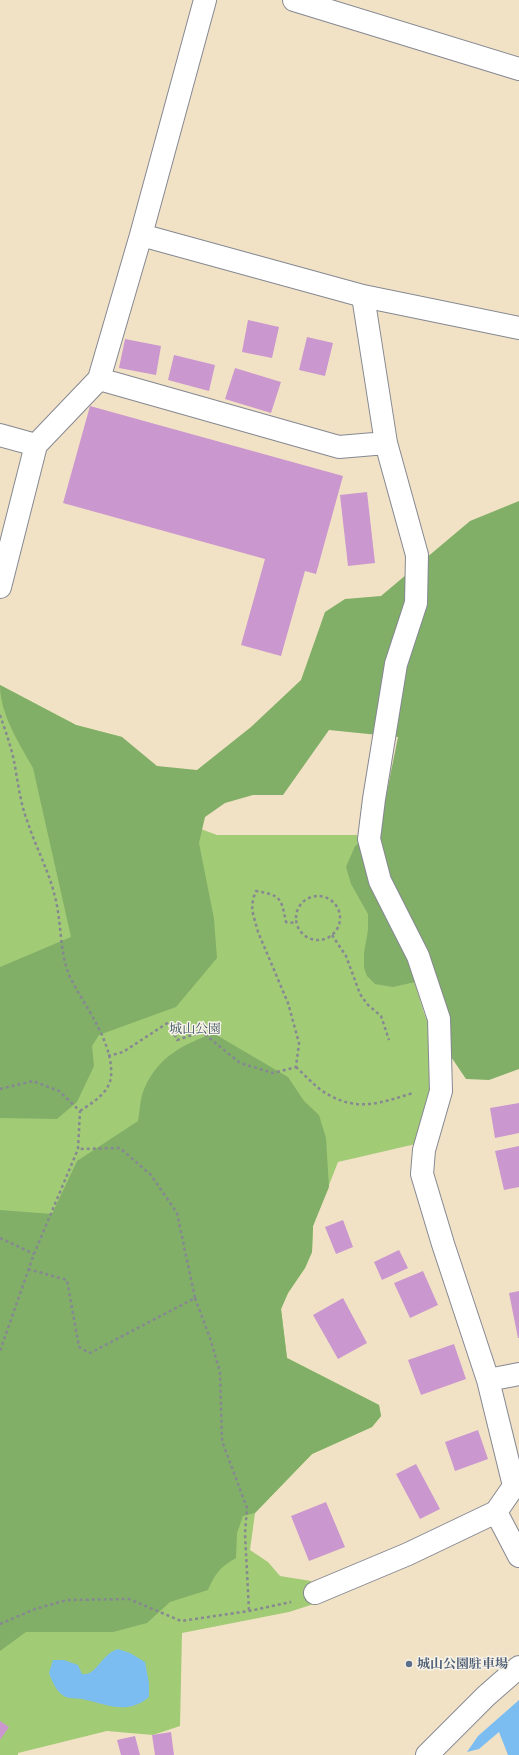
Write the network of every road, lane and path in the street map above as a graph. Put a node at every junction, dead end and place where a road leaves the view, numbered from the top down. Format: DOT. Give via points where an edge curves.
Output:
graph roads {
  1 [pos="205,0"];
  2 [pos="294,0"];
  3 [pos="519,69"];
  4 [pos="141,235"];
  5 [pos="363,296"];
  6 [pos="519,328"];
  7 [pos="99,378"];
  8 [pos="0,435"];
  9 [pos="386,443"];
  10 [pos="36,445"];
  11 [pos="1,582"];
  12 [pos="0,715"];
  13 [pos="296,923"];
  14 [pos="332,934"];
  15 [pos="389,1040"];
  16 [pos="108,1056"];
  17 [pos="296,1067"];
  18 [pos="0,1089"];
  19 [pos="414,1092"];
  20 [pos="80,1111"];
  21 [pos="78,1149"];
  22 [pos="0,1238"];
  23 [pos="34,1254"];
  24 [pos="28,1270"];
  25 [pos="195,1298"];
  26 [pos="0,1351"];
  27 [pos="519,1374"];
  28 [pos="488,1380"];
  29 [pos="496,1512"];
  30 [pos="519,1556"];
  31 [pos="315,1593"];
  32 [pos="286,1604"];
  33 [pos="248,1611"];
  34 [pos="0,1624"];
  35 [pos="519,1667"];
  36 [pos="427,1755"];
  1 -- 4 [label="street"];
  2 -- 3 [label="street"];
  4 -- 5 [label="street"];
  4 -- 7 [label="street"];
  5 -- 6 [label="street"];
  5 -- 9 [label="street"];
  7 -- 9 [label="street" via="339,447"];
  7 -- 10 [label="street"];
  8 -- 10 [label="street"];
  9 -- 28 [label="street" via="417,556 416,603 396,664 369,839 380,881 418,956 440,1019 441,1091 424,1150 422,1174"];
  10 -- 11 [label="street"];
  12 -- 16 [label="path" via="14,760 20,798 56,898 62,947 70,976 98,1026"];
  13 -- 14 [label="path" via="299,930 310,939 318,940"];
  13 -- 14 [label="path" via="297,909 301,903 307,898 326,896 339,911 338,929"];
  13 -- 17 [label="path" via="286,922 282,903 273,894 256,890 252,910 258,932 288,1004 299,1043"];
  14 -- 15 [label="path" via="346,956 360,994 366,1004 381,1016"];
  16 -- 17 [label="path" via="124,1052 169,1022 177,1040 202,1032 240,1063 274,1072"];
  16 -- 20 [label="path" via="111,1077 107,1088 96,1101"];
  17 -- 19 [label="path" via="328,1095 349,1104 370,1105"];
  18 -- 20 [label="path" via="33,1081 59,1091"];
  20 -- 21 [label="path"];
  21 -- 23 [label="path"];
  21 -- 25 [label="path" via="120,1148 152,1175 177,1213"];
  22 -- 23 [label="path"];
  23 -- 24 [label="path"];
  24 -- 25 [label="path" via="67,1280 79,1348 90,1353"];
  24 -- 26 [label="path"];
  25 -- 33 [label="path" via="220,1372 222,1441 247,1508 244,1533"];
  27 -- 28 [label="street"];
  28 -- 29 [label="street" via="514,1486"];
  29 -- 30 [label="street"];
  29 -- 31 [label="street"];
  32 -- 33 [label="path"];
  33 -- 34 [label="path" via="182,1621 129,1599 67,1600 35,1609"];
  35 -- 36 [label="street"];
}
